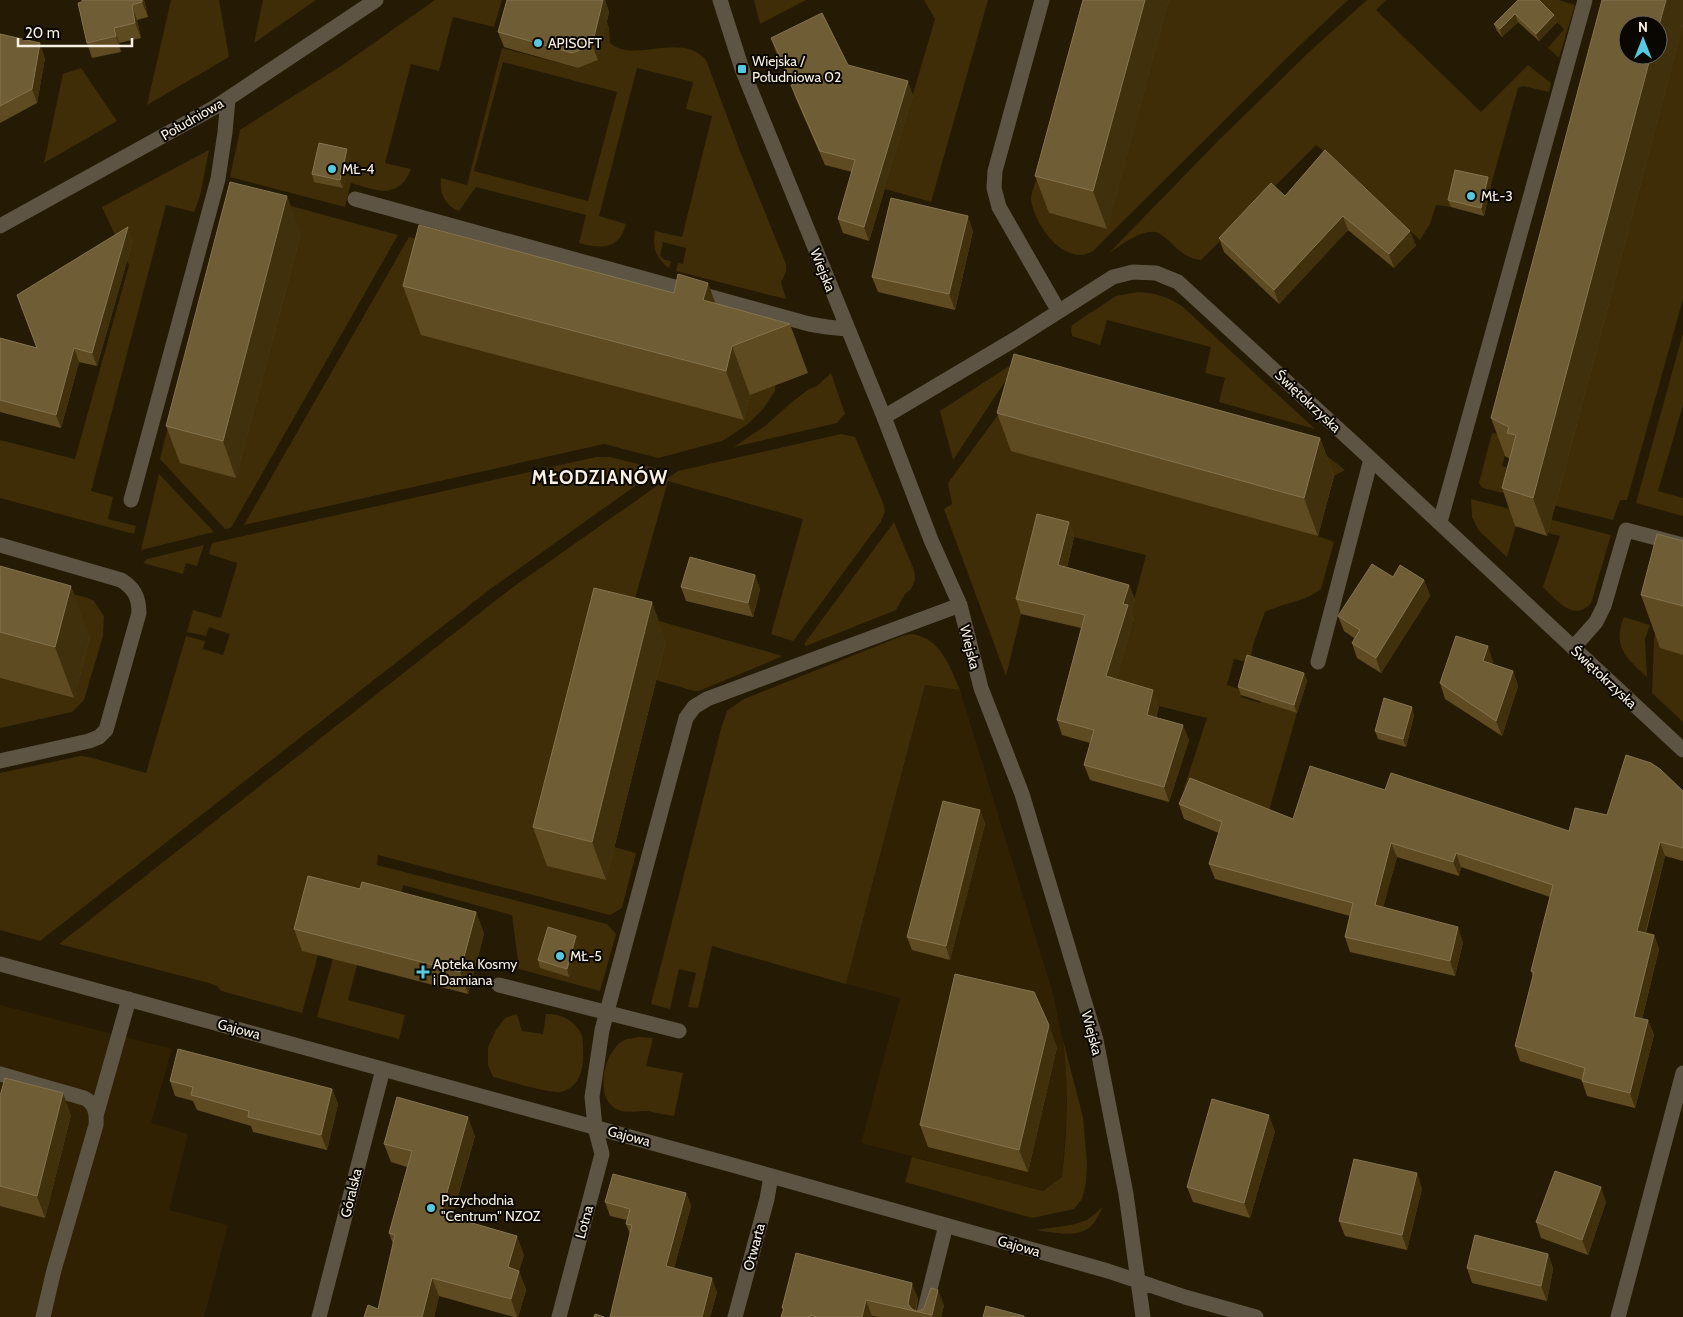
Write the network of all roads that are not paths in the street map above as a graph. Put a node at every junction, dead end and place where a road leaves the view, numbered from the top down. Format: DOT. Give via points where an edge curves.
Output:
graph roads {
  1 [pos="376,0"];
  2 [pos="720,0"];
  3 [pos="1042,0"];
  4 [pos="1585,0"];
  5 [pos="228,99"];
  6 [pos="355,199"];
  7 [pos="0,226"];
  8 [pos="1058,310"];
  9 [pos="847,329"];
  10 [pos="884,417"];
  11 [pos="1371,459"];
  12 [pos="131,500"];
  13 [pos="1440,522"];
  14 [pos="0,545"];
  15 [pos="1683,545"];
  16 [pos="960,605"];
  17 [pos="1573,648"];
  18 [pos="1318,662"];
  19 [pos="1683,750"];
  20 [pos="0,760"];
  21 [pos="0,964"];
  22 [pos="499,985"];
  23 [pos="129,999"];
  24 [pos="607,1012"];
  25 [pos="679,1031"];
  26 [pos="383,1069"];
  27 [pos="1683,1073"];
  28 [pos="0,1074"];
  29 [pos="96,1116"];
  30 [pos="595,1127"];
  31 [pos="771,1176"];
  32 [pos="946,1225"];
  33 [pos="1138,1281"];
  34 [pos="43,1317"];
  35 [pos="319,1317"];
  36 [pos="559,1317"];
  37 [pos="734,1317"];
  38 [pos="923,1317"];
  39 [pos="1143,1317"];
  40 [pos="1256,1317"];
  41 [pos="1618,1317"];
  1 -- 5 [label="street, Południowa"];
  2 -- 9 [label="street, Wiejska" via="742,69"];
  3 -- 8 [label="street" via="994,171 994,188 998,207"];
  4 -- 13 [label="street"];
  5 -- 7 [label="street, Południowa"];
  5 -- 12 [label="street" via="218,179"];
  6 -- 9 [label="street" via="809,324"];
  8 -- 10 [label="street, Świętokrzyska"];
  8 -- 11 [label="street, Świętokrzyska" via="1114,276 1132,272 1156,273 1178,282"];
  9 -- 10 [label="street, Wiejska"];
  10 -- 16 [label="street, Wiejska" via="931,540"];
  11 -- 13 [label="street, Świętokrzyska"];
  11 -- 18 [label="street"];
  13 -- 17 [label="street, Świętokrzyska"];
  14 -- 20 [label="street" via="121,580 136,594 139,613 106,730 88,741"];
  15 -- 17 [label="street" via="1626,530 1604,606 1596,622"];
  16 -- 24 [label="street, Lotna" via="707,698 694,707 682,729"];
  16 -- 33 [label="street, Wiejska" via="981,688 1022,794 1096,1040 1126,1194"];
  17 -- 19 [label="street, Świętokrzyska"];
  21 -- 23 [label="street, Gajowa"];
  22 -- 24 [label="street"];
  23 -- 26 [label="street, Gajowa"];
  23 -- 29 [label="street"];
  24 -- 25 [label="street"];
  24 -- 30 [label="street, Lotna" via="592,1097"];
  26 -- 30 [label="street, Gajowa"];
  26 -- 35 [label="street, Góralska"];
  27 -- 41 [label="street"];
  28 -- 29 [label="street" via="84,1098 90,1101"];
  29 -- 34 [label="street"];
  30 -- 31 [label="street, Gajowa"];
  30 -- 36 [label="street, Lotna" via="602,1154"];
  31 -- 32 [label="street, Gajowa"];
  31 -- 37 [label="street, Otwarta"];
  32 -- 33 [label="street, Gajowa"];
  32 -- 38 [label="street"];
  33 -- 39 [label="street, Wiejska"];
  33 -- 40 [label="street, Gajowa"];
}
